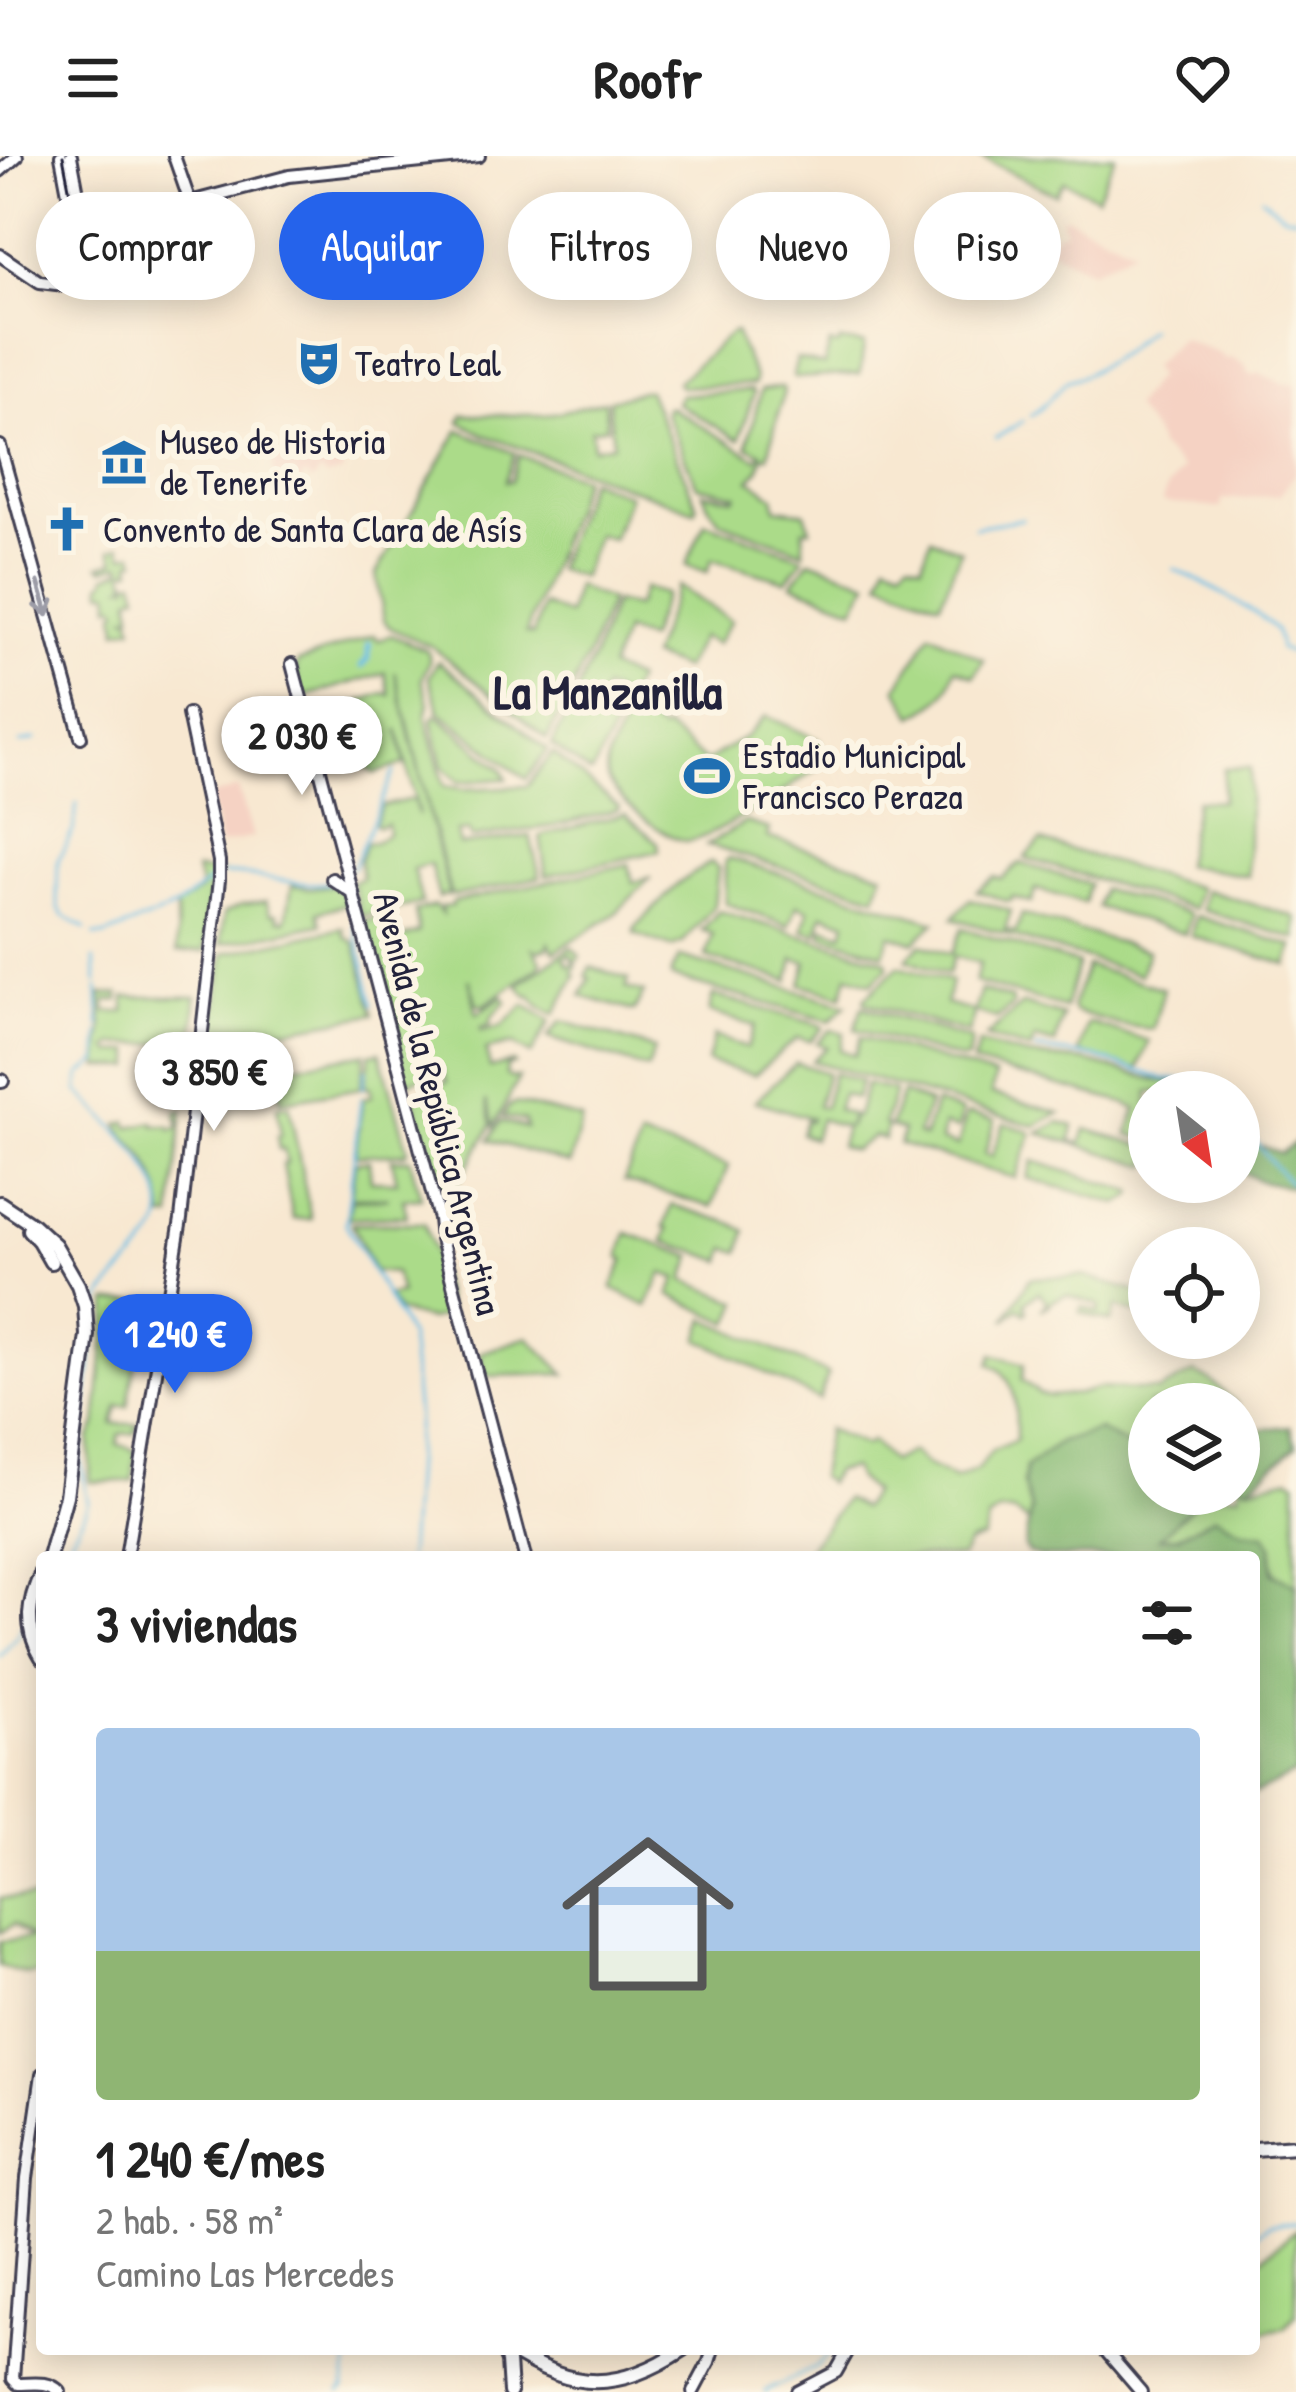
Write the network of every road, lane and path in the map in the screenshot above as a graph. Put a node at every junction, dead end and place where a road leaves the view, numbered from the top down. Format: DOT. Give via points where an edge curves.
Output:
graph roads {
  1 [pos="14,156"];
  2 [pos="61,156"];
  3 [pos="70,156"];
  4 [pos="174,156"];
  5 [pos="479,156"];
  6 [pos="0,169"];
  7 [pos="69,192"];
  8 [pos="75,192"];
  9 [pos="187,192"];
  10 [pos="228,192"];
  11 [pos="0,255"];
  12 [pos="36,279"];
  13 [pos="0,446"];
  14 [pos="292,664"];
  15 [pos="188,714"];
  16 [pos="81,737"];
  17 [pos="332,879"];
  18 [pos="353,893"];
  19 [pos="0,1203"];
  20 [pos="17,1215"];
  21 [pos="51,1262"];
  22 [pos="51,1551"];
  23 [pos="127,1551"];
  24 [pos="523,1551"];
  25 [pos="36,1587"];
  26 [pos="36,1646"];
  27 [pos="36,2116"];
  28 [pos="1296,2146"];
  29 [pos="1260,2149"];
  30 [pos="673,2355"];
  31 [pos="709,2355"];
  32 [pos="846,2355"];
  33 [pos="1110,2355"];
  34 [pos="512,2356"];
  35 [pos="60,2392"];
  36 [pos="510,2392"];
  37 [pos="693,2392"];
  38 [pos="798,2392"];
  39 [pos="1141,2392"];
  1 -- 6 [label="street"];
  2 -- 7 [label="street"];
  3 -- 8 [label="street"];
  4 -- 9 [label="street"];
  5 -- 10 [label="street" via="289,176"];
  11 -- 12 [label="street"];
  13 -- 16 [label="street, one-way"];
  14 -- 18 [label="street, Avenida de la República Argentina"];
  15 -- 23 [label="street" via="220,872 180,1227"];
  17 -- 18 [label="street"];
  18 -- 24 [label="street, Avenida de la República Argentina"];
  19 -- 20 [label="main road"];
  20 -- 21 [label="main road"];
  20 -- 22 [label="main road" via="64,1258 87,1322 66,1496"];
  25 -- 26 [label="main road" via="29,1622"];
  27 -- 35 [label="street" via="13,2379"];
  28 -- 29 [label="main road"];
  30 -- 34 [label="main road" via="608,2386 569,2384"];
  31 -- 37 [label="street"];
  32 -- 38 [label="street" via="836,2372"];
  33 -- 39 [label="street"];
  34 -- 36 [label="main road"];
}
